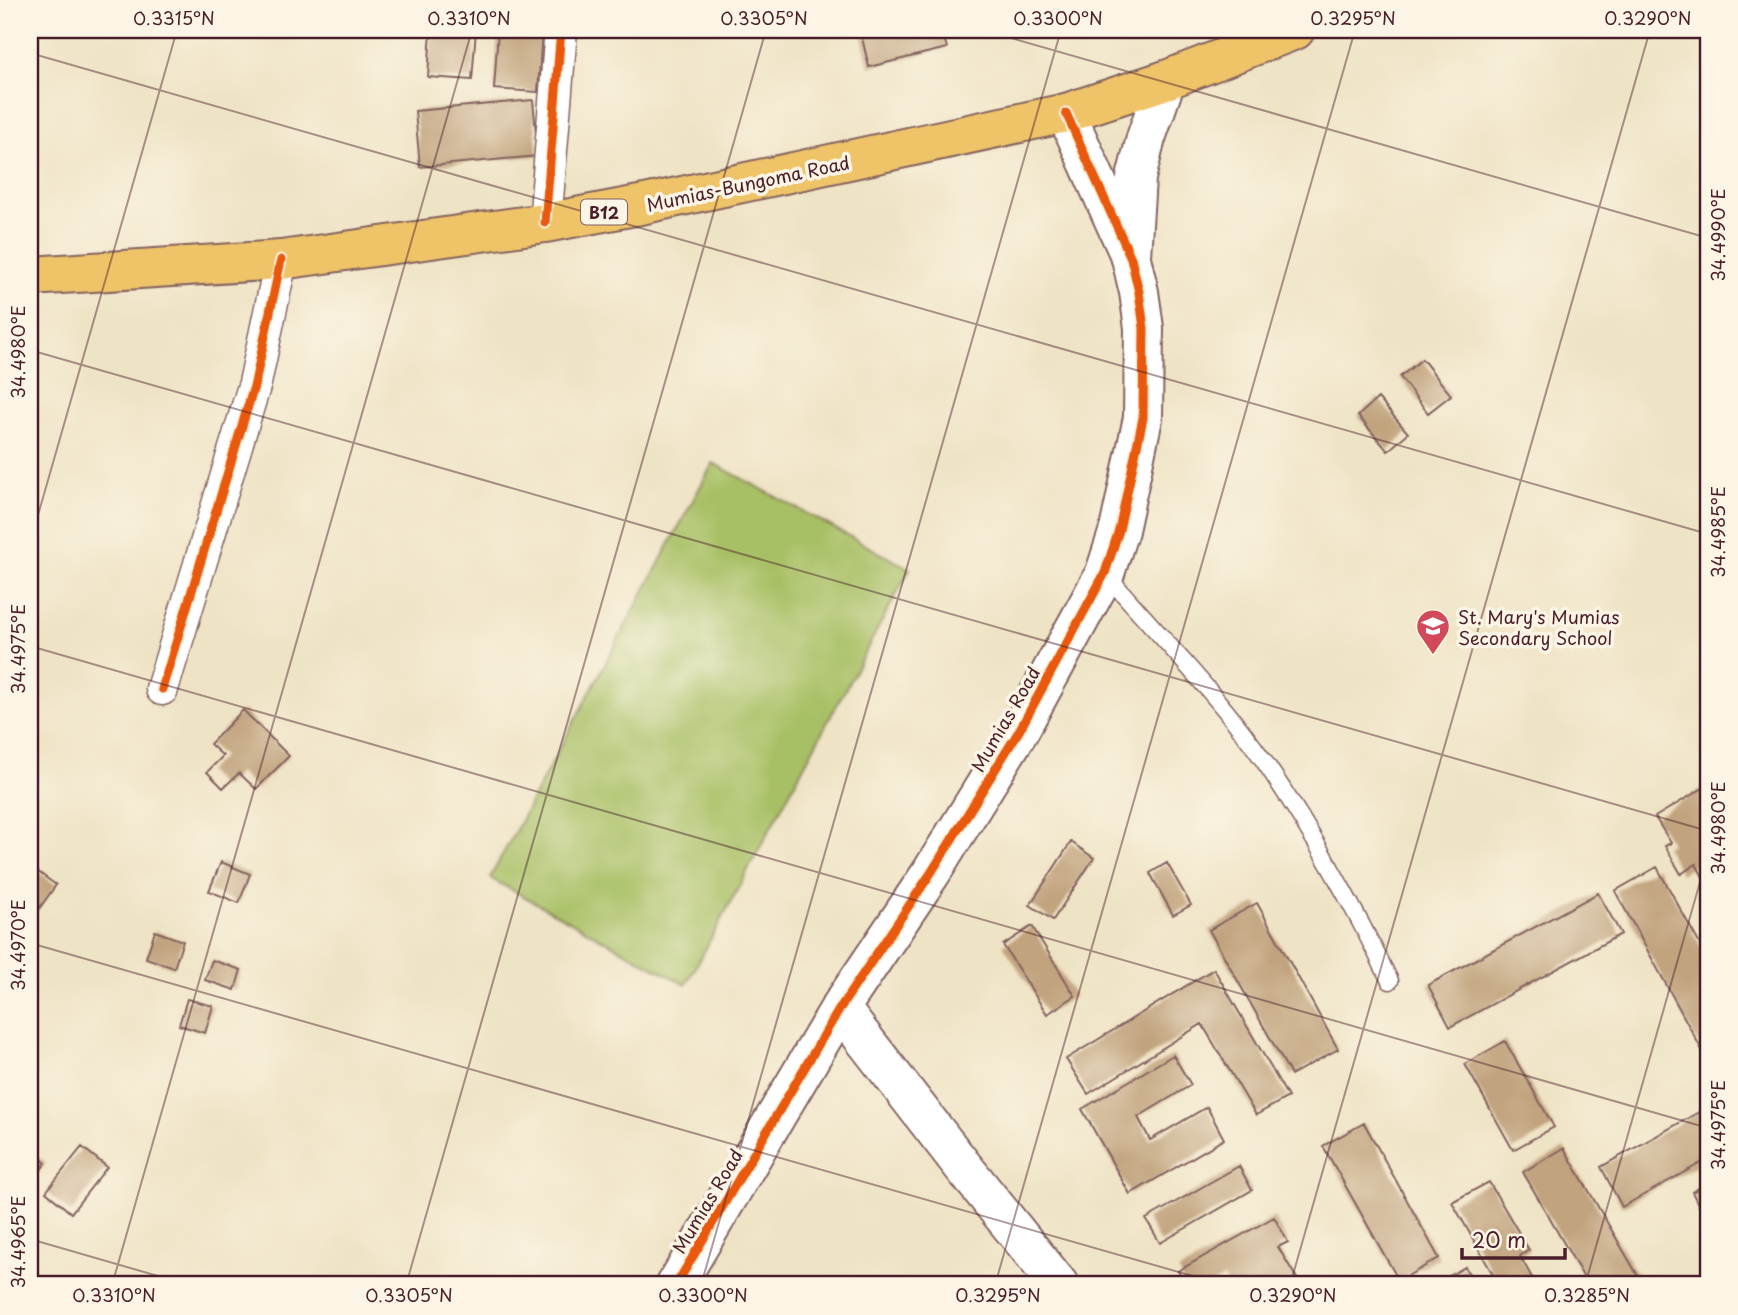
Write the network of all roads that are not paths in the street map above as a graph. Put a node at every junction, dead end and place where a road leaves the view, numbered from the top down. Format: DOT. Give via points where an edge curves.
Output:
graph roads {
  1 [pos="561,30"];
  2 [pos="1295,30"];
  3 [pos="1166,80"];
  4 [pos="1066,113"];
  5 [pos="545,223"];
  6 [pos="1131,258"];
  7 [pos="281,260"];
  8 [pos="30,276"];
  9 [pos="1105,573"];
  10 [pos="162,690"];
  11 [pos="1390,981"];
  12 [pos="840,1008"];
  13 [pos="676,1285"];
  14 [pos="1059,1285"];
  1 -- 5 [label="street"];
  2 -- 3 [label="highway, B12"];
  3 -- 4 [label="highway, Mumias-Bungoma Road / B12"];
  3 -- 6 [label="street, Mumias Road" via="1136,178"];
  4 -- 5 [label="highway, Mumias-Bungoma Road / B12"];
  4 -- 6 [label="street, Mumias Road"];
  5 -- 7 [label="highway, Mumias-Bungoma Road / B12"];
  6 -- 9 [label="street, Mumias Road" via="1144,328 1143,418"];
  7 -- 8 [label="highway, Mumias-Bungoma Road / B12"];
  7 -- 10 [label="street" via="255,383"];
  9 -- 11 [label="lane" via="1210,692 1266,764"];
  9 -- 12 [label="street, Mumias Road" via="1019,731"];
  12 -- 13 [label="street, Mumias Road"];
  12 -- 14 [label="street"];
}
